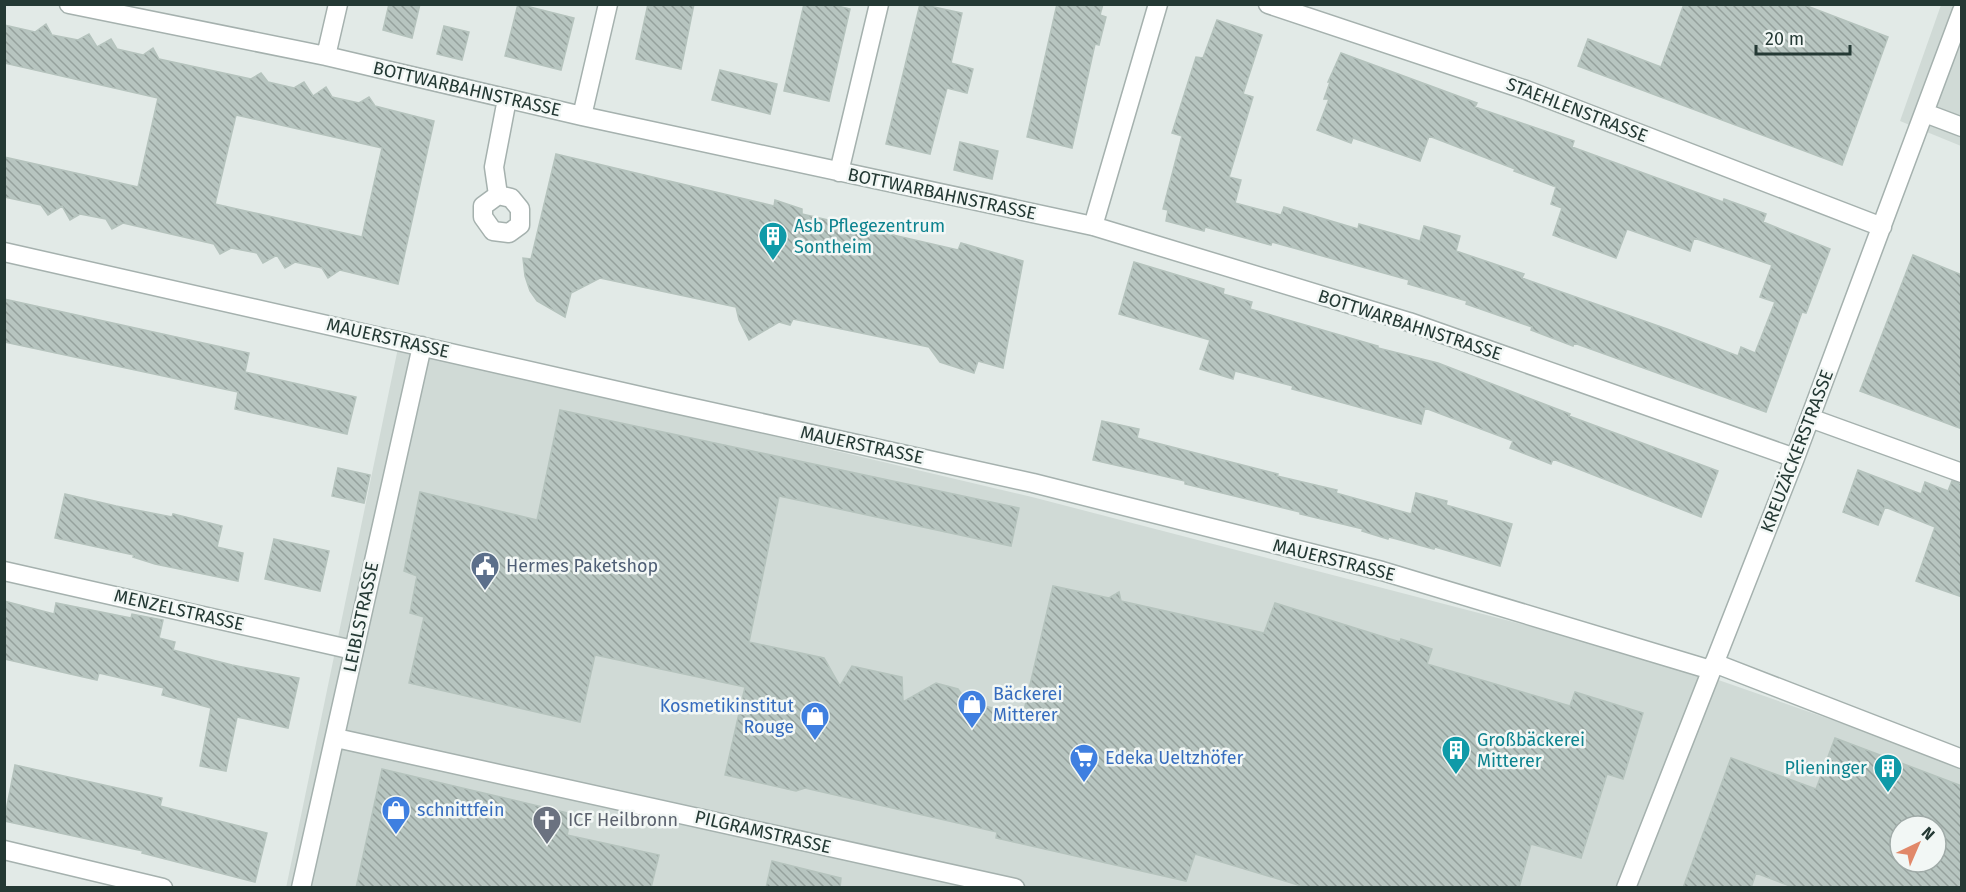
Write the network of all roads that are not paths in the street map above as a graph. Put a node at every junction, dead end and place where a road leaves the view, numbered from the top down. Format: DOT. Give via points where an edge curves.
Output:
graph roads {
  1 [pos="69,4"];
  2 [pos="338,4"];
  3 [pos="608,4"];
  4 [pos="879,4"];
  5 [pos="1158,4"];
  6 [pos="1268,4"];
  7 [pos="1962,11"];
  8 [pos="326,56"];
  9 [pos="507,99"];
  10 [pos="1925,112"];
  11 [pos="582,116"];
  12 [pos="1962,127"];
  13 [pos="839,172"];
  14 [pos="498,195"];
  15 [pos="1092,226"];
  16 [pos="1882,227"];
  17 [pos="4,252"];
  18 [pos="422,346"];
  19 [pos="1810,418"];
  20 [pos="1795,458"];
  21 [pos="1962,473"];
  22 [pos="4,571"];
  23 [pos="353,650"];
  24 [pos="1712,666"];
  25 [pos="336,738"];
  26 [pos="1962,759"];
  27 [pos="4,850"];
  28 [pos="163,888"];
  29 [pos="301,888"];
  30 [pos="1015,888"];
  31 [pos="1626,888"];
  1 -- 8 [label="street, BOTTWARBAHNSTRASSE"];
  2 -- 8 [label="street"];
  3 -- 11 [label="street"];
  4 -- 13 [label="street"];
  5 -- 15 [label="street"];
  6 -- 16 [label="street, STAEHLENSTRASSE" via="1526,90"];
  7 -- 10 [label="street, KREUZÄCKERSTRASSE"];
  8 -- 9 [label="street, BOTTWARBAHNSTRASSE"];
  9 -- 11 [label="street, BOTTWARBAHNSTRASSE"];
  9 -- 14 [label="street" via="494,167"];
  10 -- 12 [label="street"];
  10 -- 16 [label="street, KREUZÄCKERSTRASSE"];
  11 -- 13 [label="street, BOTTWARBAHNSTRASSE"];
  13 -- 15 [label="street, BOTTWARBAHNSTRASSE"];
  15 -- 20 [label="street, BOTTWARBAHNSTRASSE" via="1409,322"];
  16 -- 19 [label="street, KREUZÄCKERSTRASSE"];
  17 -- 18 [label="street, MAUERSTRASSE"];
  18 -- 23 [label="street, LEIBLSTRASSE"];
  18 -- 24 [label="street, MAUERSTRASSE" via="1033,483 1382,571"];
  19 -- 20 [label="street, KREUZÄCKERSTRASSE"];
  19 -- 21 [label="street"];
  20 -- 24 [label="street, KREUZÄCKERSTRASSE"];
  22 -- 23 [label="street, MENZELSTRASSE"];
  23 -- 25 [label="street, LEIBLSTRASSE"];
  24 -- 26 [label="street, MAUERSTRASSE"];
  24 -- 31 [label="street, KREUZÄCKERSTRASSE"];
  25 -- 29 [label="street, LEIBLSTRASSE"];
  25 -- 30 [label="street, PILGRAMSTRASSE"];
  27 -- 28 [label="street"];
}
